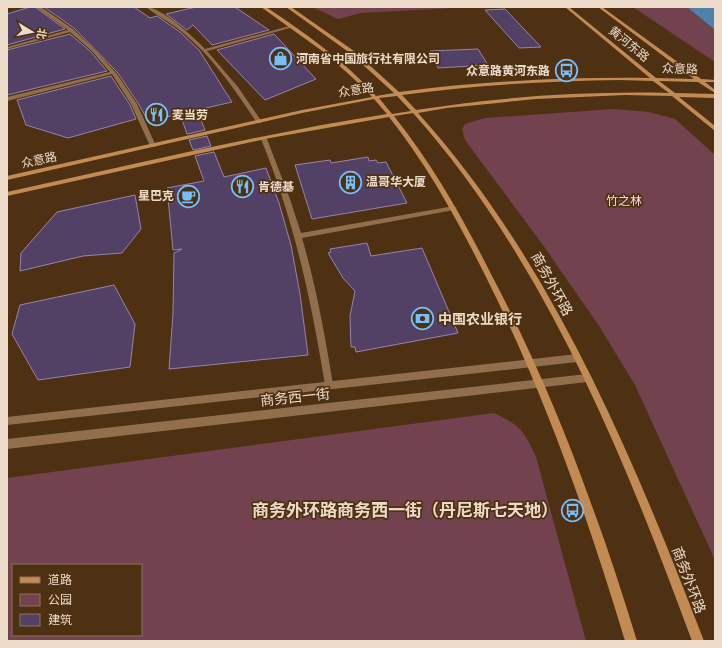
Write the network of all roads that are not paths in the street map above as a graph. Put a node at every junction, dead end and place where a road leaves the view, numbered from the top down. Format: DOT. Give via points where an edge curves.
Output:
graph roads {
  1 [pos="38,7"];
  2 [pos="263,7"];
  3 [pos="288,7"];
  4 [pos="567,7"];
  5 [pos="600,7"];
  6 [pos="152,8"];
  7 [pos="292,26"];
  8 [pos="72,30"];
  9 [pos="7,48"];
  10 [pos="205,50"];
  11 [pos="112,74"];
  12 [pos="656,79"];
  13 [pos="700,81"];
  14 [pos="715,81"];
  15 [pos="715,92"];
  16 [pos="398,94"];
  17 [pos="675,95"];
  18 [pos="715,96"];
  19 [pos="375,98"];
  20 [pos="7,99"];
  21 [pos="413,110"];
  22 [pos="389,114"];
  23 [pos="259,122"];
  24 [pos="715,129"];
  25 [pos="264,139"];
  26 [pos="153,146"];
  27 [pos="7,178"];
  28 [pos="7,194"];
  29 [pos="454,208"];
  30 [pos="299,236"];
  31 [pos="577,358"];
  32 [pos="529,364"];
  33 [pos="587,378"];
  34 [pos="538,384"];
  35 [pos="330,386"];
  36 [pos="7,421"];
  37 [pos="7,444"];
  38 [pos="631,641"];
  39 [pos="698,641"];
  1 -- 8 [label="street"];
  2 -- 7 [label="main road"];
  3 -- 16 [label="main road, 商务外环路" via="353,53"];
  4 -- 12 [label="main road, 黄河东路"];
  5 -- 13 [label="main road, 黄河东路"];
  6 -- 10 [label="street"];
  7 -- 10 [label="street"];
  7 -- 19 [label="main road" via="332,58"];
  8 -- 9 [label="street"];
  8 -- 11 [label="street"];
  10 -- 23 [label="street" via="235,84"];
  11 -- 20 [label="street"];
  11 -- 26 [label="street" via="134,104"];
  12 -- 13 [label="main road, 众意路"];
  12 -- 16 [label="main road, 众意路" via="530,81"];
  12 -- 17 [label="main road, 黄河东路"];
  13 -- 14 [label="main road, 众意路"];
  13 -- 15 [label="main road, 黄河东路"];
  16 -- 19 [label="main road, 众意路"];
  16 -- 21 [label="main road, 商务外环路"];
  17 -- 18 [label="main road, 众意路"];
  17 -- 21 [label="main road, 众意路" via="540,97"];
  17 -- 24 [label="main road, 黄河东路"];
  19 -- 22 [label="main road"];
  19 -- 23 [label="main road, 众意路"];
  21 -- 22 [label="main road, 众意路"];
  21 -- 31 [label="main road, 商务外环路" via="469,178 516,247 551,306"];
  22 -- 25 [label="main road, 众意路"];
  22 -- 29 [label="main road" via="439,181"];
  23 -- 26 [label="main road, 众意路"];
  25 -- 28 [label="main road, 众意路"];
  25 -- 30 [label="street" via="281,177"];
  26 -- 27 [label="main road, 众意路"];
  29 -- 30 [label="street"];
  29 -- 32 [label="main road" via="500,298"];
  30 -- 35 [label="street" via="318,314"];
  31 -- 32 [label="street, 商务西一街"];
  31 -- 33 [label="main road, 商务外环路"];
  32 -- 34 [label="main road"];
  32 -- 35 [label="street, 商务西一街"];
  33 -- 34 [label="street, 商务西一街"];
  33 -- 39 [label="main road, 商务外环路" via="658,536"];
  34 -- 37 [label="street, 商务西一街"];
  34 -- 38 [label="main road" via="560,433 598,536"];
  35 -- 36 [label="street, 商务西一街"];
}
